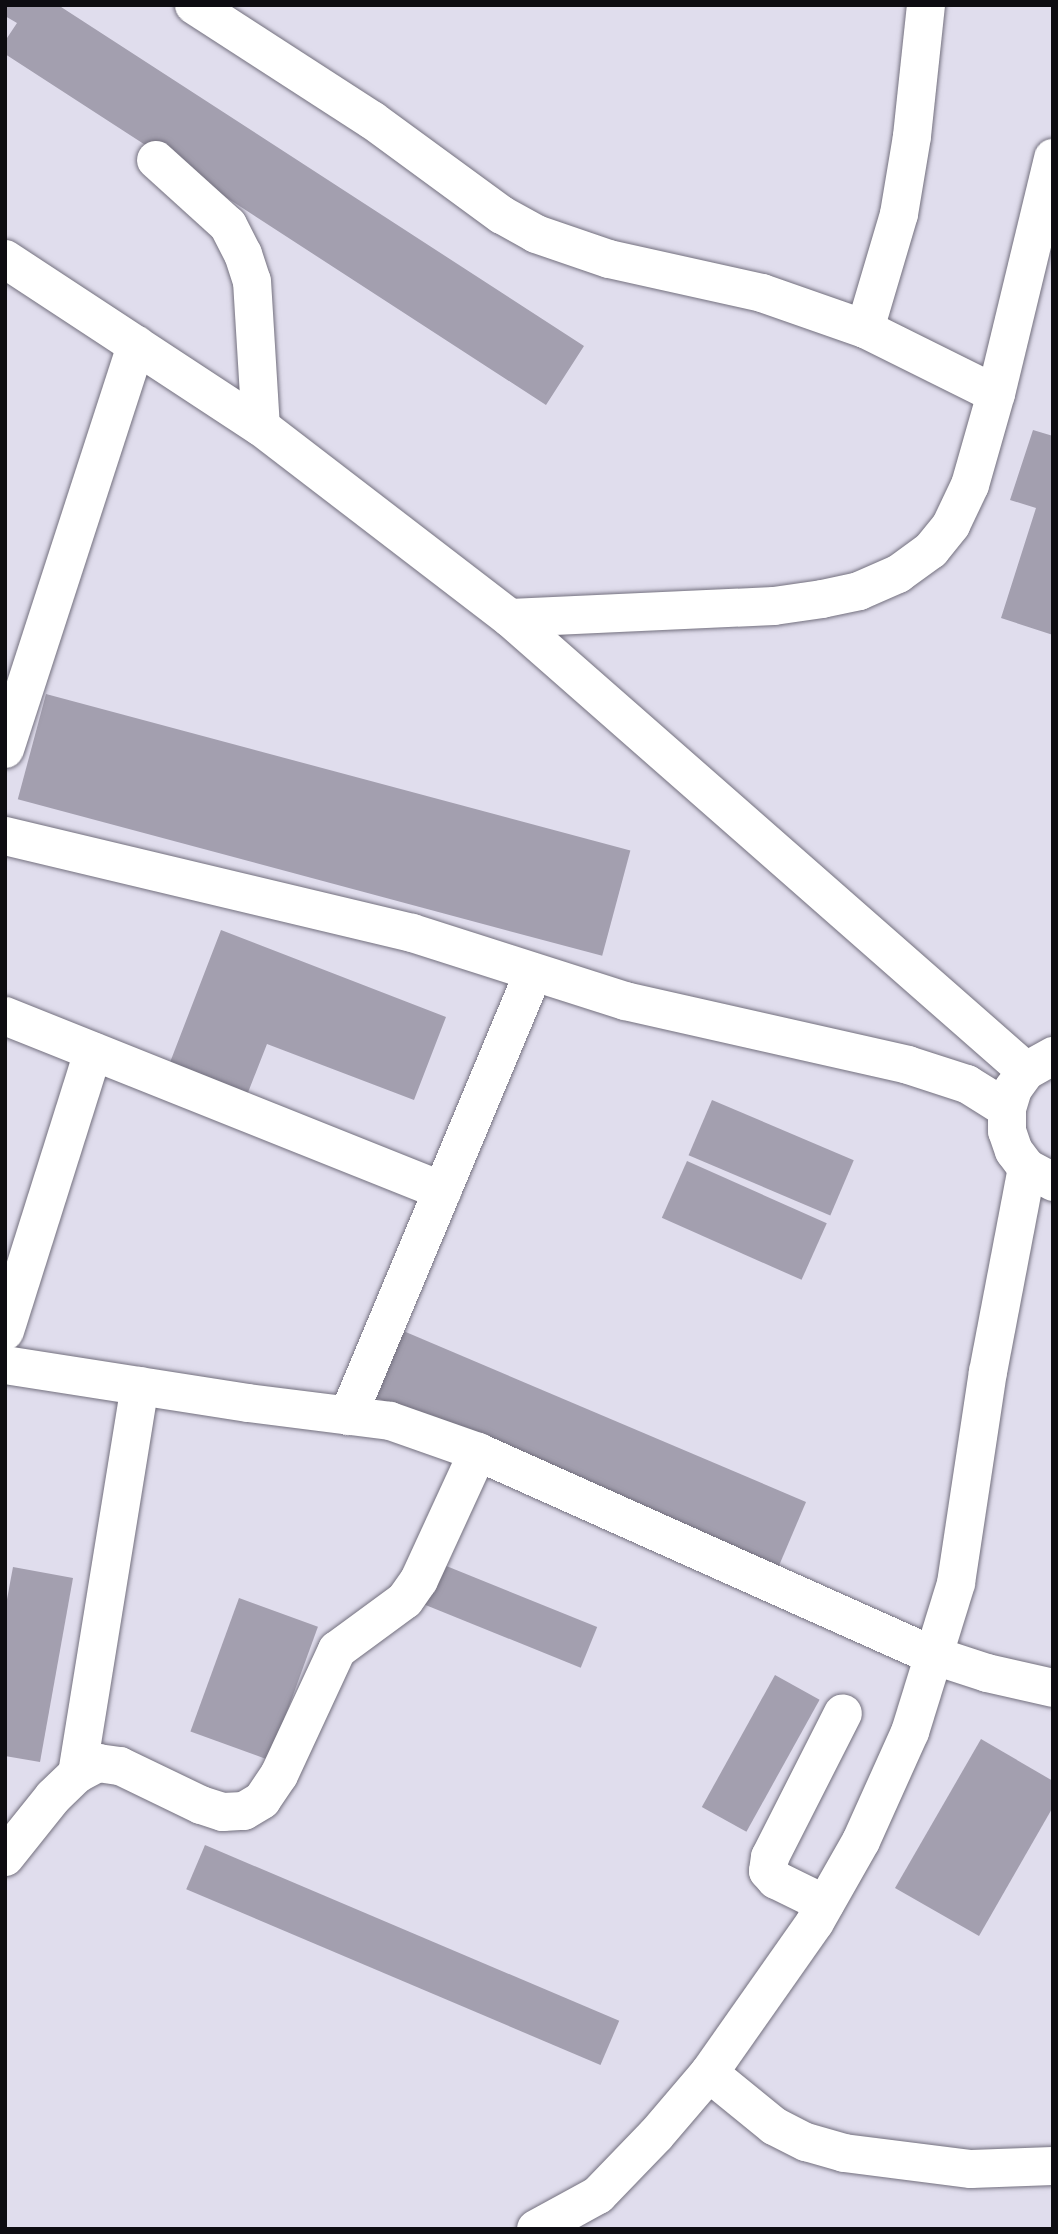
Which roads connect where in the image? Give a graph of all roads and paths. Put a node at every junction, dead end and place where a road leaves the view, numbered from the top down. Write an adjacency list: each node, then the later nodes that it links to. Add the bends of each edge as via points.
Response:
1 (194, 5): 6 (lane, via 372,120 502,215 537,234 609,259 762,293)
2 (926, 5): 6 (lane, via 899,214)
3 (1053, 158): 8 (lane)
4 (156, 160): 9 (lane, via 228,226 243,254 252,281)
5 (5, 259): 7 (lane)
6 (865, 329): 8 (lane)
7 (135, 345): 9 (lane); 11 (lane)
8 (996, 394): 10 (lane, via 970,485 951,526 931,550 898,574 859,591 774,606)
9 (261, 428): 10 (lane)
10 (510, 618): 16 (lane)
11 (5, 749)
12 (5, 836): 13 (lane, via 412,933)
13 (534, 972): 17 (lane, via 625,1002 937,1073 967,1084); 19 (lane)
14 (5, 1016): 15 (lane)
15 (93, 1052): 19 (lane); 20 (lane)
16 (1039, 1063): 17 (lane, via 1013,1089)
17 (1007, 1110): 18 (lane, via 1007,1131 1014,1151)
18 (1040, 1175): 25 (lane, via 988,1373 956,1583)
19 (442, 1191): 23 (lane)
20 (5, 1331)
21 (5, 1365): 22 (lane)
22 (140, 1386): 23 (lane); 28 (lane)
23 (348, 1416): 24 (lane, via 390,1421)
24 (478, 1452): 25 (lane); 28 (lane, via 419,1580 405,1600 337,1650 279,1776 262,1800 244,1811 223,1812 120,1766 98,1763)
25 (932, 1655): 26 (lane); 30 (lane, via 910,1732 861,1841)
26 (1053, 1688)
27 (843, 1713): 30 (lane, via 770,1857 768,1871 776,1880)
28 (77, 1774): 29 (lane)
29 (5, 1857)
30 (825, 1904): 31 (lane)
31 (709, 2073): 32 (lane, via 774,2126 844,2153 971,2169); 33 (lane, via 598,2195)
32 (1053, 2165)
33 (536, 2229)

